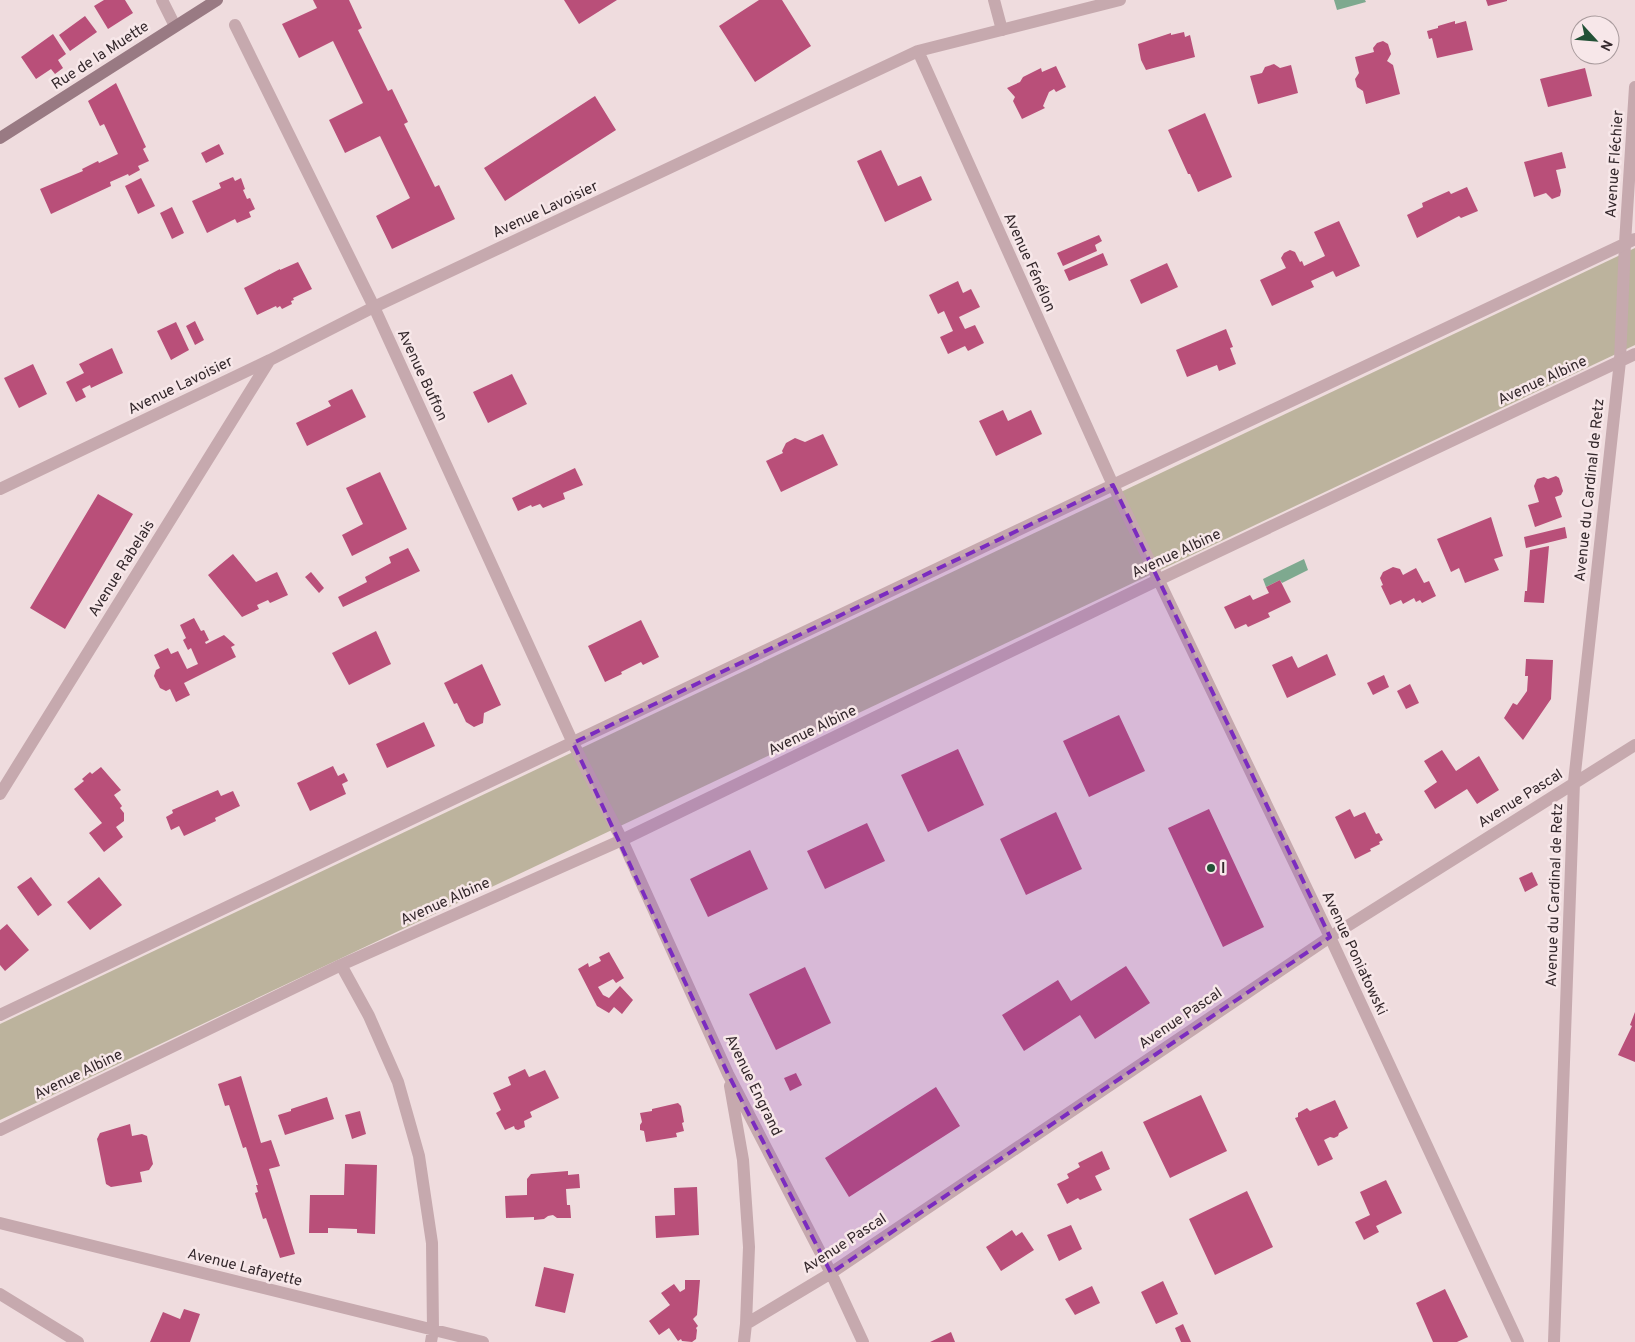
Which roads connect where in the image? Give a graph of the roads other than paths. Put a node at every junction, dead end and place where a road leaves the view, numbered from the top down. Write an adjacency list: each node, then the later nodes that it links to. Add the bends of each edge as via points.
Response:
1 (162, 0): 6 (street)
2 (217, 0): 6 (street, Rue de la Muette)
3 (994, 0): 7 (street)
4 (1120, 0): 7 (street, Avenue Lavoisier)
5 (236, 25): 12 (street, Avenue Buffon)
6 (176, 26): 10 (street, Rue de la Muette)
7 (1002, 30): 8 (street, Avenue Lavoisier)
8 (918, 51): 12 (street, Avenue Lavoisier); 16 (street, Avenue Fénélon)
9 (1635, 87): 11 (street, Avenue Fléchier)
10 (0, 138)
11 (1630, 241): 15 (street, Avenue Fléchier); 16 (street)
12 (374, 308): 14 (street, Avenue Lavoisier); 19 (street, Avenue Buffon)
13 (1635, 354): 15 (street, Avenue Albine)
14 (270, 360): 17 (street, Avenue Lavoisier); 22 (street, Avenue Rabelais)
15 (1620, 361): 18 (street, Avenue Albine); 21 (street, Avenue du Cardinal de Retz)
16 (1113, 485): 18 (street, Avenue Fénélon); 19 (street)
17 (0, 489)
18 (1158, 580): 23 (street, Avenue Albine); 24 (street, Avenue Poniatowski)
19 (573, 742): 23 (street, Avenue Buffon); 26 (street)
20 (1635, 745): 21 (street, Avenue Pascal)
21 (1574, 782): 24 (street, Avenue Pascal); 39 (street, Avenue du Cardinal de Retz)
22 (0, 794)
23 (622, 840): 25 (street, Avenue Albine); 27 (street, Avenue Engrand)
24 (1330, 937): 30 (street, Avenue Pascal); 38 (street, Avenue Poniatowski)
25 (340, 965): 28 (street, Avenue Albine); 33 (street, via 369,1016 398,1082 419,1156 432,1243)
26 (0, 1014)
27 (728, 1074): 30 (street, Avenue Engrand); 32 (street, via 743,1160 748,1247)
28 (0, 1130)
29 (0, 1223): 33 (street, Avenue Lafayette)
30 (831, 1273): 32 (street, Avenue Pascal); 37 (street, Avenue Engrand)
31 (0, 1294): 34 (street)
32 (746, 1324): 36 (street)
33 (432, 1336): 35 (street, Avenue Lafayette)
34 (78, 1342)
35 (483, 1342)
36 (744, 1342)
37 (863, 1342)
38 (1518, 1342)
39 (1554, 1342)

